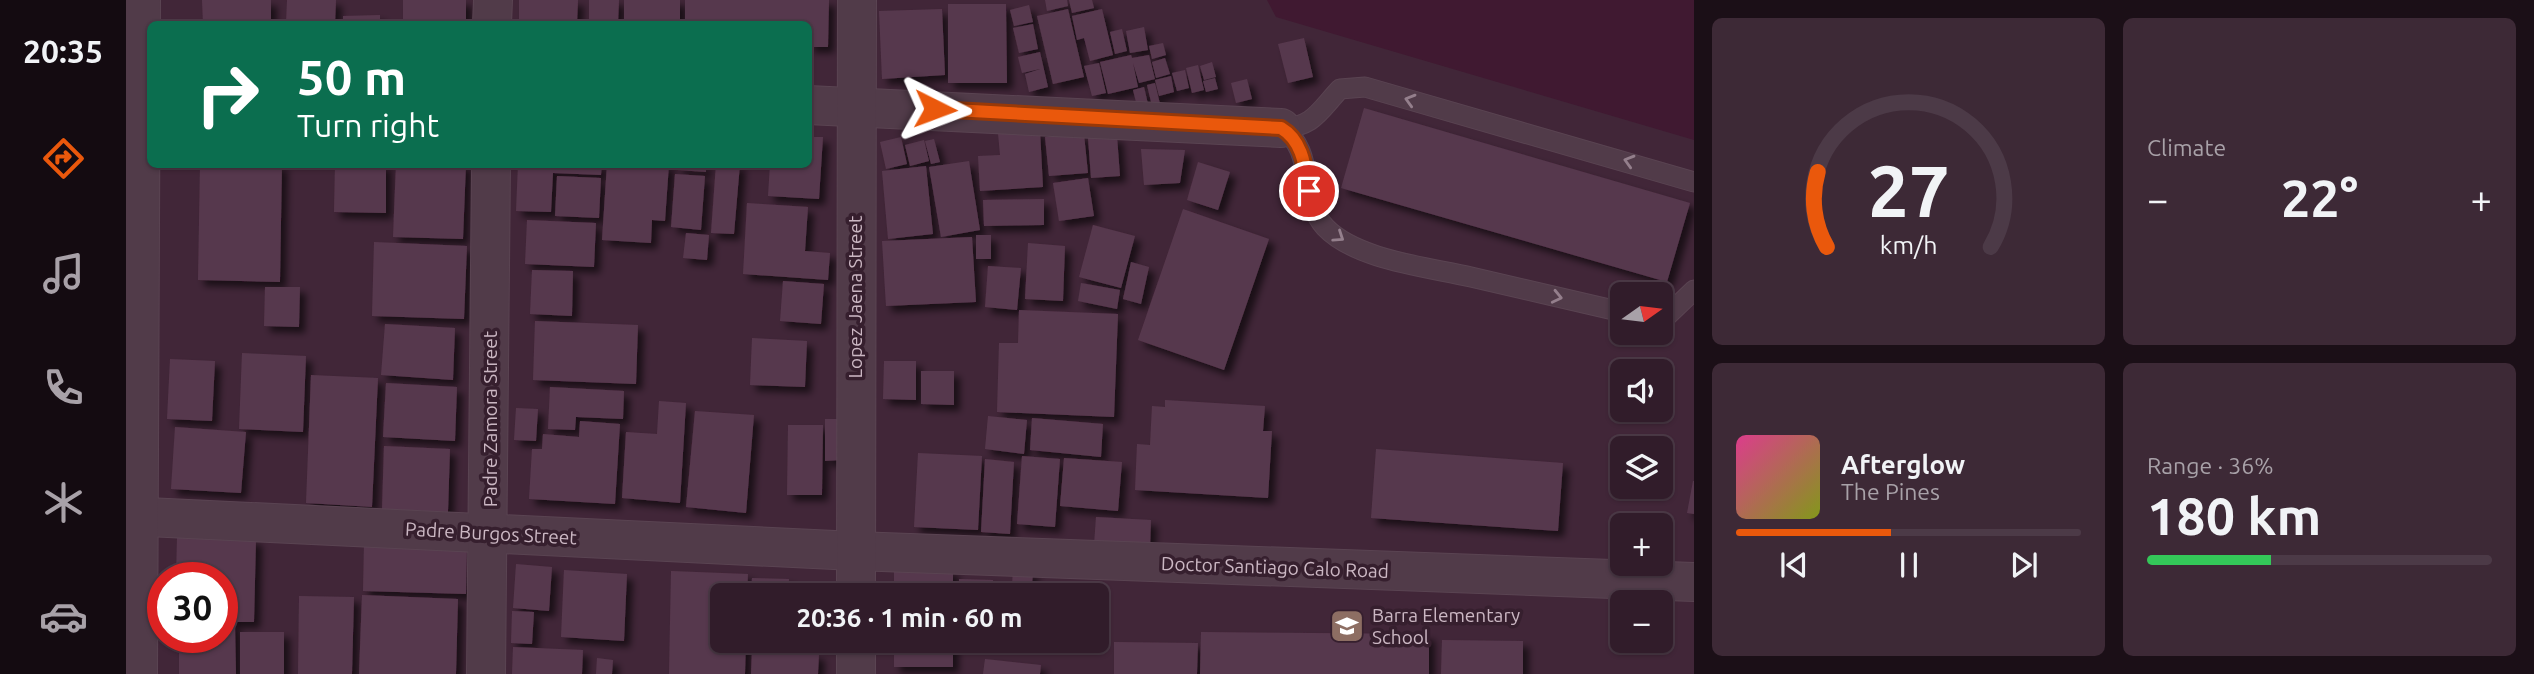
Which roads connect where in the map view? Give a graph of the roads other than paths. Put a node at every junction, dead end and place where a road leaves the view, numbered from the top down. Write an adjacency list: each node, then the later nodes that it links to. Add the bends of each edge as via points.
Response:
1 (141, 0): 5 (street)
2 (493, 0): 4 (street)
3 (857, 0): 7 (street, Lopez Jaena Street)
4 (492, 21)
5 (140, 94): 14 (street)
6 (812, 105): 7 (street)
7 (855, 105): 8 (street); 16 (street, Lopez Jaena Street)
8 (1281, 128): 10 (lane, one-way to 8, via 1365,87 1340,89 1319,115 1298,128); 12 (lane, one-way to 12, via 1292,134 1299,146 1314,212 1338,239 1377,255)
9 (491, 168): 15 (street, Padre Zamora Street)
10 (1694, 182)
11 (1694, 290): 13 (lane)
12 (1610, 309)
13 (1673, 310)
14 (132, 516): 15 (street, Padre Burgos Street); 20 (street)
15 (489, 533): 16 (street, Padre Burgos Street); 21 (street, Padre Zamora Street)
16 (855, 551): 17 (street, Doctor Santiago Calo Road); 18 (street, Lopez Jaena Street)
17 (1694, 582)
18 (856, 583)
19 (856, 653): 22 (street)
20 (138, 674)
21 (486, 674)
22 (856, 674)

